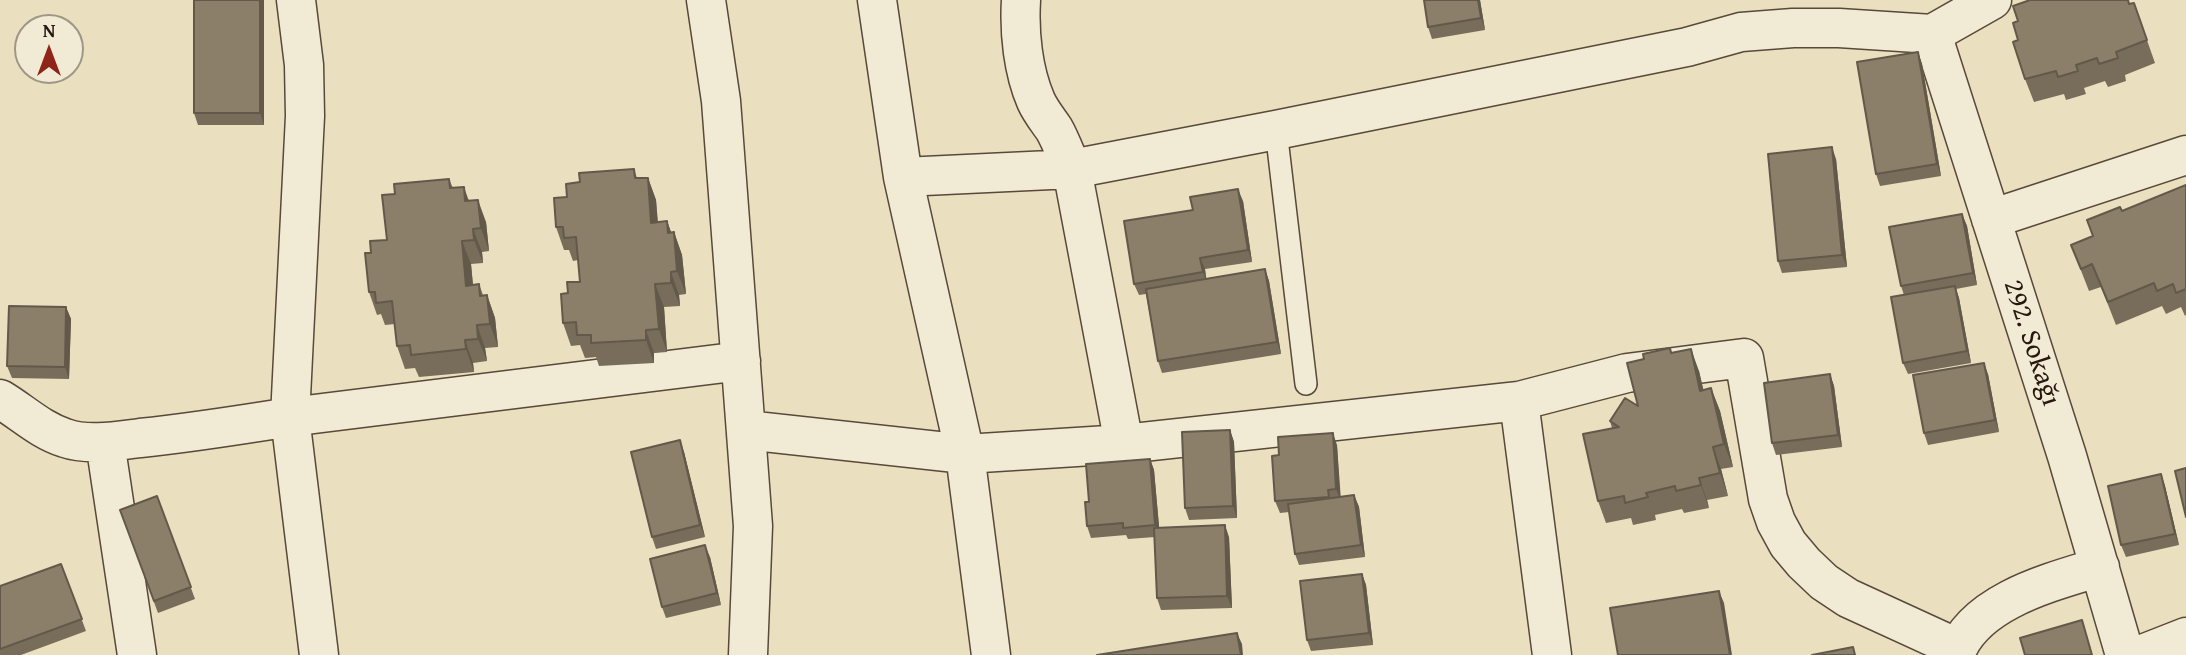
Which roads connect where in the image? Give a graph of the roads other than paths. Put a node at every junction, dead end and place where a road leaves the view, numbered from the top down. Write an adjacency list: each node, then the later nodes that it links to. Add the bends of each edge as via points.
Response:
1 (296, 0): 17 (street, via 305,116)
2 (706, 0): 13 (street, via 721,101)
3 (877, 0): 11 (street)
4 (1021, 0): 10 (street, via 1031,87)
5 (1993, 0): 7 (street)
6 (1766, 15): 7 (street, via 1839,28); 8 (street, via 1741,32 1687,47)
7 (1932, 34): 12 (street, 292. Sokağı)
8 (1276, 130): 10 (street); 14 (lane)
9 (2186, 155): 12 (street)
10 (1072, 169): 11 (street); 20 (street)
11 (903, 177): 21 (street)
12 (1991, 219): 22 (street, 292. Sokağı)
13 (741, 361): 17 (street); 18 (street)
14 (1306, 384)
15 (0, 399): 19 (street, via 67,439)
16 (1519, 401): 20 (street); 24 (street, via 1627,373 1744,358 1768,499 1788,544 1824,582 1848,598); 29 (street)
17 (290, 417): 19 (street); 26 (street)
18 (746, 430): 21 (street); 27 (street, via 753,526)
19 (105, 442): 25 (street)
20 (1124, 444): 21 (street)
21 (965, 454): 28 (street)
22 (2100, 566): 24 (street, via 1992,610 1978,620); 30 (street, 292. Sokağı)
23 (2186, 637): 31 (street)
24 (1956, 652)
25 (137, 655)
26 (319, 655)
27 (748, 655)
28 (992, 655)
29 (1552, 655)
30 (2125, 655)
31 (2140, 655)

